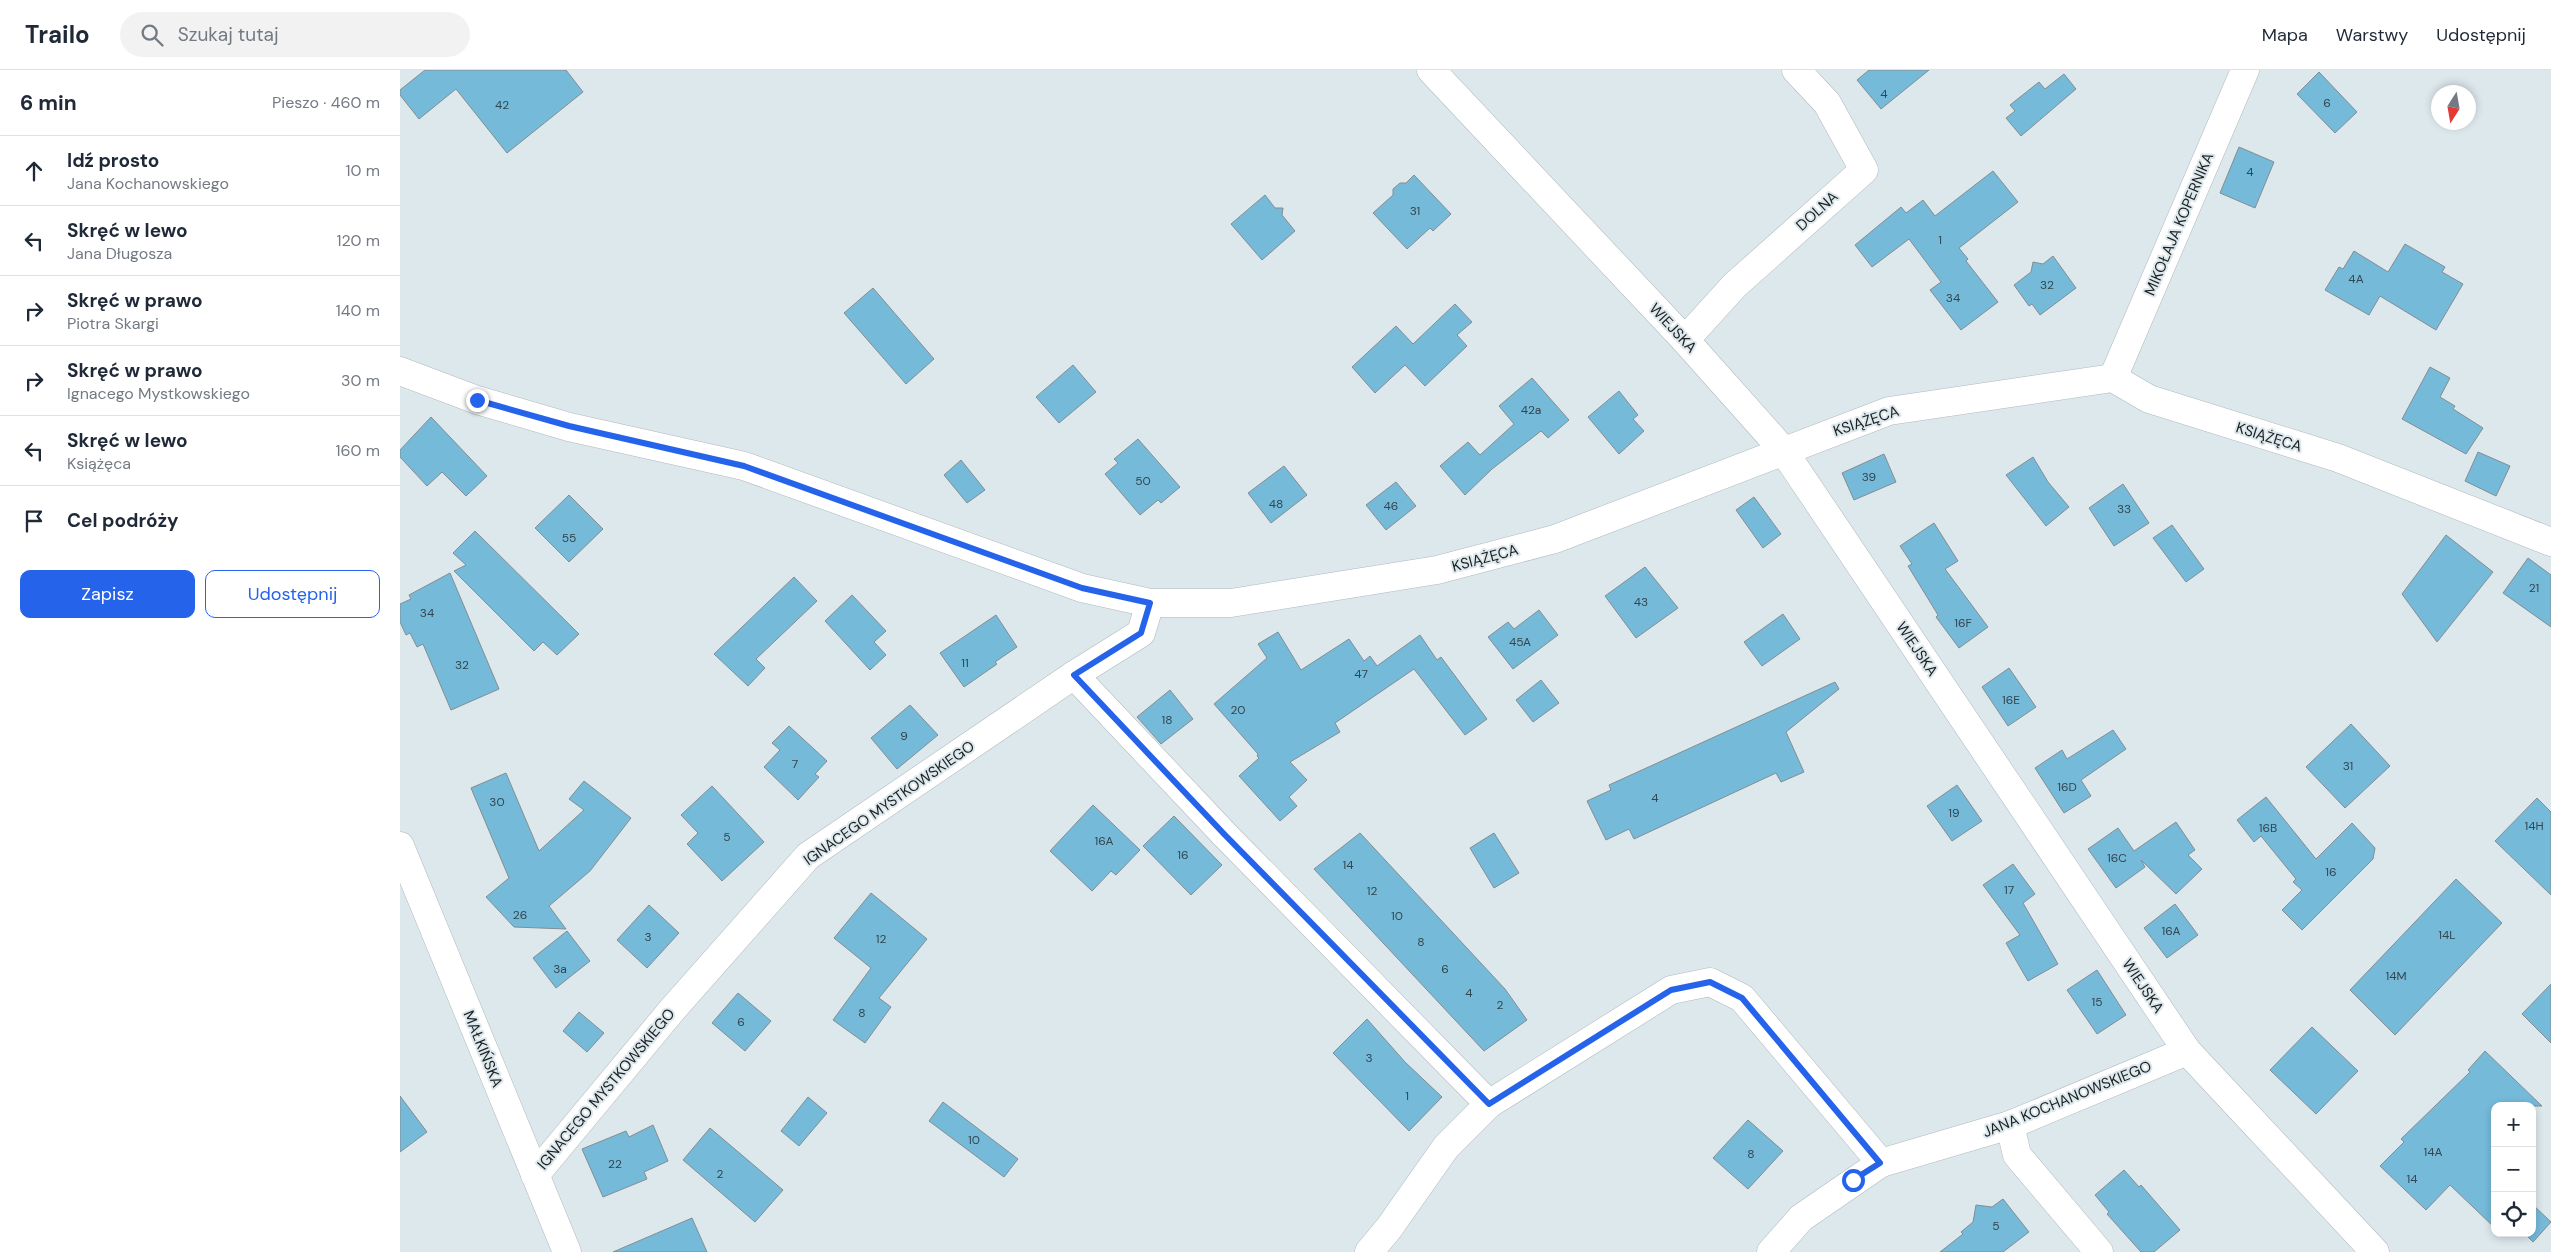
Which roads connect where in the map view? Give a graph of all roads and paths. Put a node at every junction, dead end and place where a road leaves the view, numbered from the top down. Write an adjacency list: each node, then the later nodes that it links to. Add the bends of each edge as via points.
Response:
1 (1431, 70): 4 (street, WIEJSKA)
2 (1796, 70): 4 (street, DOLNA, via 1827,103 1864,170 1735,285)
3 (2245, 70): 6 (street, MIKOŁAJA KOPERNIKA)
4 (1685, 340): 7 (street, WIEJSKA)
5 (400, 371): 9 (street, KSIĄŻĘCA, via 477,400 569,426 744,466 1082,588)
6 (2113, 378): 7 (street, KSIĄŻĘCA, via 1889,411); 8 (street, KSIĄŻĘCA, via 2149,399 2338,458)
7 (1783, 450): 9 (street, KSIĄŻĘCA, via 1555,539 1437,570 1231,603); 12 (street, WIEJSKA)
8 (2551, 542)
9 (1150, 603): 10 (street, IGNACEGO MYSTKOWSKIEGO, via 1141,633)
10 (1074, 675): 13 (street, via 1225,835); 16 (street, IGNACEGO MYSTKOWSKIEGO, via 808,856 672,1010)
11 (400, 846): 16 (street, MAŁKIŃSKA)
12 (2187, 1051): 14 (street, JANA KOCHANOWSKIEGO); 21 (street, WIEJSKA)
13 (1489, 1104): 15 (street, via 1671,990 1710,982 1742,998); 18 (street, via 1446,1147)
14 (2010, 1125): 15 (street, JANA KOCHANOWSKIEGO); 20 (street, via 2017,1155)
15 (1880, 1163): 19 (street, JANA KOCHANOWSKIEGO, via 1800,1218)
16 (535, 1175): 17 (street, MAŁKIŃSKA)
17 (567, 1252)
18 (1369, 1252)
19 (1771, 1252)
20 (2098, 1252)
21 (2375, 1252)

